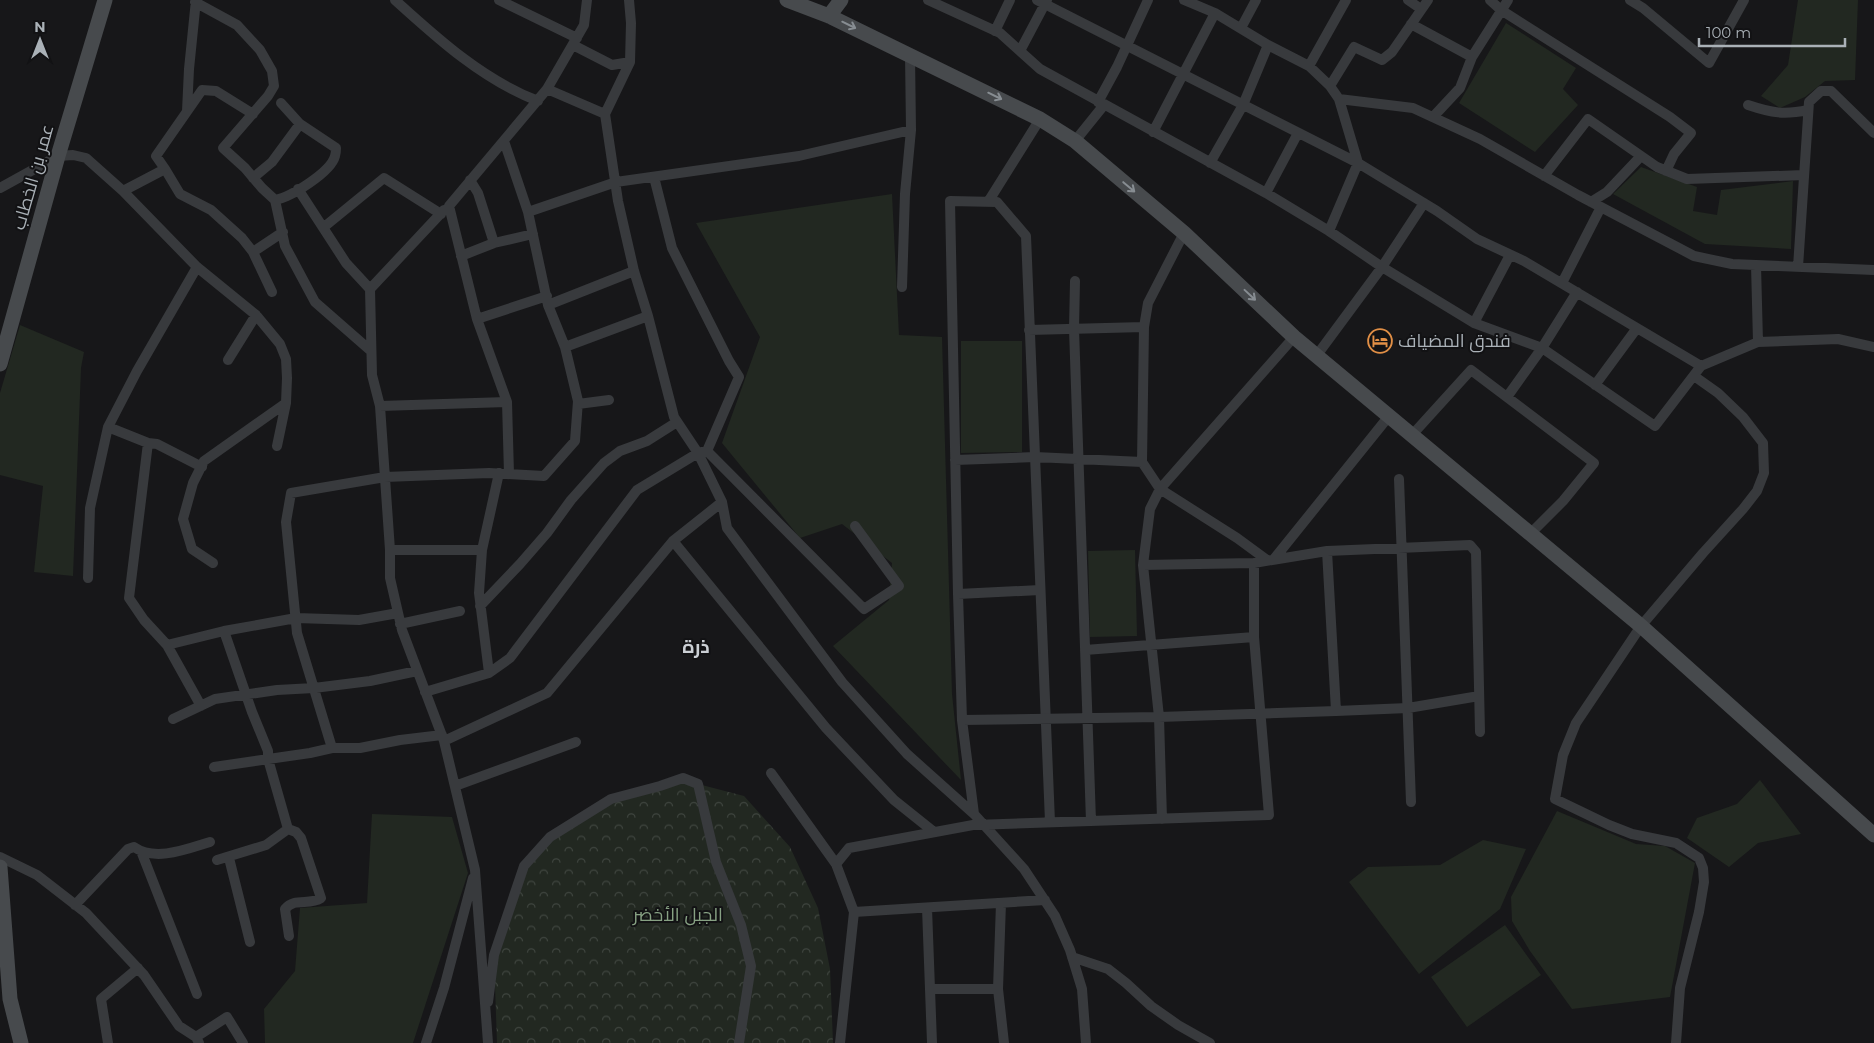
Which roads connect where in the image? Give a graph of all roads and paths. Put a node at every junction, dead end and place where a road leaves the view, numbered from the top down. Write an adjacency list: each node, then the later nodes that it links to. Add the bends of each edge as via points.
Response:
1 (105, 0): 60 (street, عمر بن الخطاب)
2 (395, 0): 42 (street, via 476,68 519,94)
3 (499, 0): 30 (street)
4 (587, 0): 30 (street, via 584,25)
5 (629, 0): 36 (street)
6 (787, 0): 26 (street)
7 (841, 0): 26 (street)
8 (928, 0): 29 (street)
9 (1010, 0): 29 (street)
10 (1148, 0): 32 (street)
11 (1184, 0): 25 (street)
12 (1256, 0): 28 (street)
13 (1346, 0): 37 (street)
14 (1408, 0): 23 (street)
15 (1428, 0): 23 (street)
16 (1490, 0): 24 (street)
17 (1508, 0): 24 (street)
18 (1630, 0): 22 (street)
19 (195, 1): 48 (street); 49 (street, via 237,24 260,50 272,71 274,86)
20 (1043, 1): 32 (street); 33 (street)
21 (1739, 2): 22 (street, via 1709,62)
22 (1646, 4)
23 (1421, 9): 27 (street)
24 (1501, 10): 35 (street); 65 (street, via 1691,133)
25 (1215, 13): 28 (street); 38 (street)
26 (830, 16): 34 (street, one-way to 34)
27 (1411, 24): 35 (street); 39 (street, via 1392,52 1382,60 1354,47)
28 (1241, 28): 31 (street)
29 (995, 31): 33 (street)
30 (575, 41): 36 (street, via 612,65); 40 (street)
31 (1268, 45): 37 (street); 46 (street)
32 (1127, 46): 38 (street); 44 (street)
33 (1020, 51): 44 (street, via 1040,70)
34 (910, 55): 52 (street, one-way to 52); 54 (street)
35 (1472, 57): 51 (street, via 1460,88)
36 (630, 62): 50 (street)
37 (1309, 66): 39 (street)
38 (1183, 75): 46 (street); 55 (street)
39 (1330, 86): 41 (street)
40 (547, 89): 42 (street); 50 (street)
41 (1339, 99): 51 (street, via 1413,108); 63 (street)
42 (538, 101): 58 (street)
43 (281, 103): 53 (street)
44 (1102, 103): 55 (street); 59 (street)
45 (1748, 104): 47 (street, via 1770,113)
46 (1243, 105): 56 (street); 62 (street)
47 (1808, 110): 57 (street, via 1809,102 1821,91 1831,92); 66 (street)
48 (187, 113): 49 (street, via 202,90 216,91); 64 (street, via 156,156)
49 (252, 114): 69 (street, via 223,148)
50 (605, 114): 71 (street)
51 (1433, 118): 67 (street, via 1480,139)
52 (1040, 119): 59 (street); 77 (street)
53 (300, 124): 69 (street, via 272,162); 73 (street, via 336,148 335,157 321,174)
54 (911, 130): 68 (street, via 799,156); 100 (street)
55 (1153, 132): 62 (street)
56 (1298, 132): 63 (street); 75 (street)
57 (1874, 133)
58 (504, 141): 70 (street); 81 (street)
59 (1075, 141): 86 (street, one-way to 86)
60 (58, 156): 72 (street); 74 (street, via 86,158); 120 (street, عمر بن الخطاب)
61 (1641, 156): 65 (street); 67 (street, via 1588,119); 79 (street)
62 (1210, 163): 75 (street)
63 (1358, 163): 78 (street); 84 (street)
64 (165, 169): 74 (street); 89 (street, via 180,194 211,210)
65 (1666, 170): 66 (street, via 1688,179)
66 (1804, 175): 95 (street)
67 (1544, 176): 79 (street)
68 (654, 177): 71 (street); 137 (street, via 672,248 739,377)
69 (253, 178): 76 (street)
70 (470, 180): 80 (street); 88 (street, via 478,193)
71 (616, 182): 81 (street); 97 (street)
72 (0, 188)
73 (298, 189): 76 (street, via 285,198); 83 (street)
74 (123, 191): 93 (street)
75 (1266, 194): 84 (street)
76 (275, 200): 85 (street)
77 (988, 202): 112 (street, via 997,202 1026,236); 140 (street, via 950,201)
78 (1424, 203): 90 (street, via 1477,239); 94 (street)
79 (1596, 204): 92 (street, via 1694,256); 99 (street)
80 (449, 206): 82 (street); 91 (street)
81 (528, 212): 87 (street)
82 (441, 214): 83 (street, via 384,178); 101 (street)
83 (324, 227): 101 (street, via 346,262)
84 (1330, 231): 94 (street)
85 (283, 232): 89 (street); 118 (street, via 285,246 315,302)
86 (1184, 233): 109 (street, via 1148,303); 113 (street, one-way to 113)
87 (532, 234): 88 (street); 104 (street)
88 (494, 243): 91 (street)
89 (253, 252): 102 (street)
90 (1510, 255): 99 (street); 108 (street)
91 (461, 256): 107 (street)
92 (1756, 265): 95 (street); 114 (street)
93 (197, 267): 105 (street); 133 (street)
94 (1382, 267): 108 (street); 119 (street)
95 (1798, 267): 96 (street)
96 (1874, 270)
97 (634, 271): 104 (street); 106 (street)
98 (1075, 281): 111 (street)
99 (1562, 283): 103 (street)
100 (902, 287)
101 (370, 289): 118 (street)
102 (272, 292)
103 (1577, 292): 110 (street); 117 (street)
104 (547, 300): 107 (street); 115 (street)
105 (256, 315): 121 (street); 128 (street, via 280,344 286,359)
106 (648, 316): 115 (street); 132 (street)
107 (477, 319): 127 (street)
108 (1474, 323): 117 (street)
109 (1144, 327): 111 (street); 141 (street)
110 (1637, 328): 122 (street); 124 (street)
111 (1074, 329): 112 (street); 139 (street)
112 (1029, 330): 138 (street)
113 (1294, 336): 119 (street); 146 (street)
114 (1758, 342): 116 (street, via 1838,339); 122 (street)
115 (565, 347): 129 (street)
116 (1874, 347)
117 (1542, 348): 124 (street); 125 (street)
118 (371, 351): 130 (street, via 372,375)
119 (1317, 356): 131 (street)
120 (1, 359)
121 (228, 360)
122 (1701, 366): 123 (street)
123 (1694, 376): 124 (street, via 1655,426); 167 (street, via 1743,417 1763,443 1764,473 1757,491 1743,509)
124 (1595, 385)
125 (1507, 397): 134 (street, via 1471,370); 149 (street, via 1594,463)
126 (608, 400): 129 (street)
127 (507, 402): 130 (street); 143 (street)
128 (286, 403): 136 (street); 142 (street, via 204,461)
129 (578, 404): 143 (street, via 575,441 544,476)
130 (380, 406): 144 (street)
131 (1389, 416): 134 (street); 155 (street)
132 (677, 422): 137 (street); 162 (street, via 648,441 620,451 604,464 520,564)
133 (108, 427): 135 (street); 159 (street, via 90,508)
134 (1412, 435): 149 (street)
135 (148, 443): 142 (street, via 157,444); 170 (street, via 129,598)
136 (276, 446)
137 (702, 452): 147 (street); 148 (street, via 864,609 898,586); 174 (street, via 637,490 510,658)
138 (1034, 457): 139 (street); 140 (street); 160 (street)
139 (1078, 458): 141 (street); 172 (street)
140 (955, 460): 161 (street)
141 (1142, 462): 146 (street)
142 (202, 467): 156 (street, via 193,483 183,519 192,550)
143 (504, 474): 144 (street); 153 (street)
144 (385, 477): 152 (street); 165 (street, via 291,493 286,522)
145 (1399, 479): 151 (street)
146 (1160, 489): 155 (street); 158 (street, via 1150,509)
147 (722, 502): 150 (street); 197 (street, via 727,528 842,682 907,754)
148 (854, 526)
149 (1530, 534): 167 (street)
150 (672, 541): 189 (street, via 547,693); 203 (street, via 826,728 894,800)
151 (1402, 548): 154 (street); 178 (street, via 1470,545 1476,552); 180 (street)
152 (390, 550): 153 (street); 164 (street, via 390,578)
153 (482, 550): 162 (street)
154 (1326, 551): 155 (street); 181 (street)
155 (1271, 560): 157 (street)
156 (213, 563)
157 (1254, 563): 158 (street); 169 (street)
158 (1143, 566): 171 (street)
159 (88, 578)
160 (1040, 590): 161 (street); 186 (street)
161 (958, 594): 187 (street)
162 (480, 606): 174 (street)
163 (460, 611): 166 (street)
164 (398, 612): 165 (street, via 359,620); 166 (street)
165 (296, 618): 168 (street); 175 (street, via 297,633)
166 (400, 624): 173 (street)
167 (1641, 626): 204 (street); 238 (street, via 1576,723 1563,755 1555,799 1624,831 1676,843 1699,858 1704,882 1680,988)
168 (224, 631): 170 (street); 177 (street)
169 (1254, 637): 171 (street); 182 (street)
170 (167, 645): 179 (street)
171 (1151, 645): 172 (street); 183 (street)
172 (1085, 650): 184 (street)
173 (417, 671): 175 (street); 176 (street)
174 (489, 673): 176 (street)
175 (314, 688): 177 (street); 191 (street)
176 (425, 692): 189 (street)
177 (246, 694): 179 (street, via 215,699); 192 (street, via 268,751)
178 (1480, 696): 180 (street); 188 (street)
179 (201, 706): 185 (street)
180 (1408, 708): 181 (street); 196 (street)
181 (1336, 711): 182 (street)
182 (1260, 714): 183 (street); 198 (street, via 1269,815)
183 (1159, 717): 184 (street); 198 (street)
184 (1087, 718): 186 (street); 199 (street)
185 (173, 719)
186 (1045, 719): 187 (street); 200 (street)
187 (962, 720): 197 (street)
188 (1480, 732)
189 (443, 738): 191 (street, via 400,740 360,748); 195 (street)
190 (576, 742): 195 (street)
191 (332, 748): 192 (street)
192 (268, 759): 193 (street); 202 (street)
193 (214, 767)
194 (771, 773): 210 (street)
195 (455, 786): 212 (street)
196 (1411, 802)
197 (974, 814): 201 (street)
198 (1162, 819): 199 (street)
199 (1091, 821): 200 (street)
200 (1050, 822): 201 (street)
201 (984, 824): 203 (street); 213 (street, via 1024,869)
202 (288, 829): 208 (street, via 266,845); 218 (street, via 301,838 321,898 290,904 286,910)
203 (934, 832): 210 (street, via 849,848)
204 (1874, 835)
205 (210, 842): 206 (street, via 156,854)
206 (141, 851): 215 (street, via 134,847 128,849); 224 (street)
207 (0, 857): 215 (street, via 36,875)
208 (229, 858): 209 (street); 219 (street)
209 (217, 860)
210 (836, 864): 217 (street)
211 (0, 867): 227 (street, via 10,999)
212 (475, 870): 225 (street); 230 (street)
213 (1045, 900): 214 (street); 220 (street)
214 (1001, 903): 216 (street); 223 (street)
215 (75, 905): 221 (street)
216 (927, 908): 217 (street); 222 (street)
217 (854, 912): 233 (street)
218 (288, 936)
219 (250, 942)
220 (1072, 957): 236 (street, via 1082,989); 237 (street, via 1108,969 1151,1006)
221 (138, 968): 226 (street, via 180,1026); 228 (street, via 101,999)
222 (930, 989): 223 (street); 234 (street)
223 (998, 989): 235 (street)
224 (197, 994)
225 (486, 1023): 231 (street); 232 (street, via 494,955 524,866 550,837 611,799 683,778 698,784 716,862 741,925 751,966)
226 (197, 1040): 229 (street, via 227,1017)
227 (21, 1043)
228 (108, 1043)
229 (243, 1043)
230 (426, 1043)
231 (488, 1043)
232 (739, 1043)
233 (840, 1043)
234 (932, 1043)
235 (1004, 1043)
236 (1086, 1043)
237 (1210, 1043)
238 (1676, 1043)

